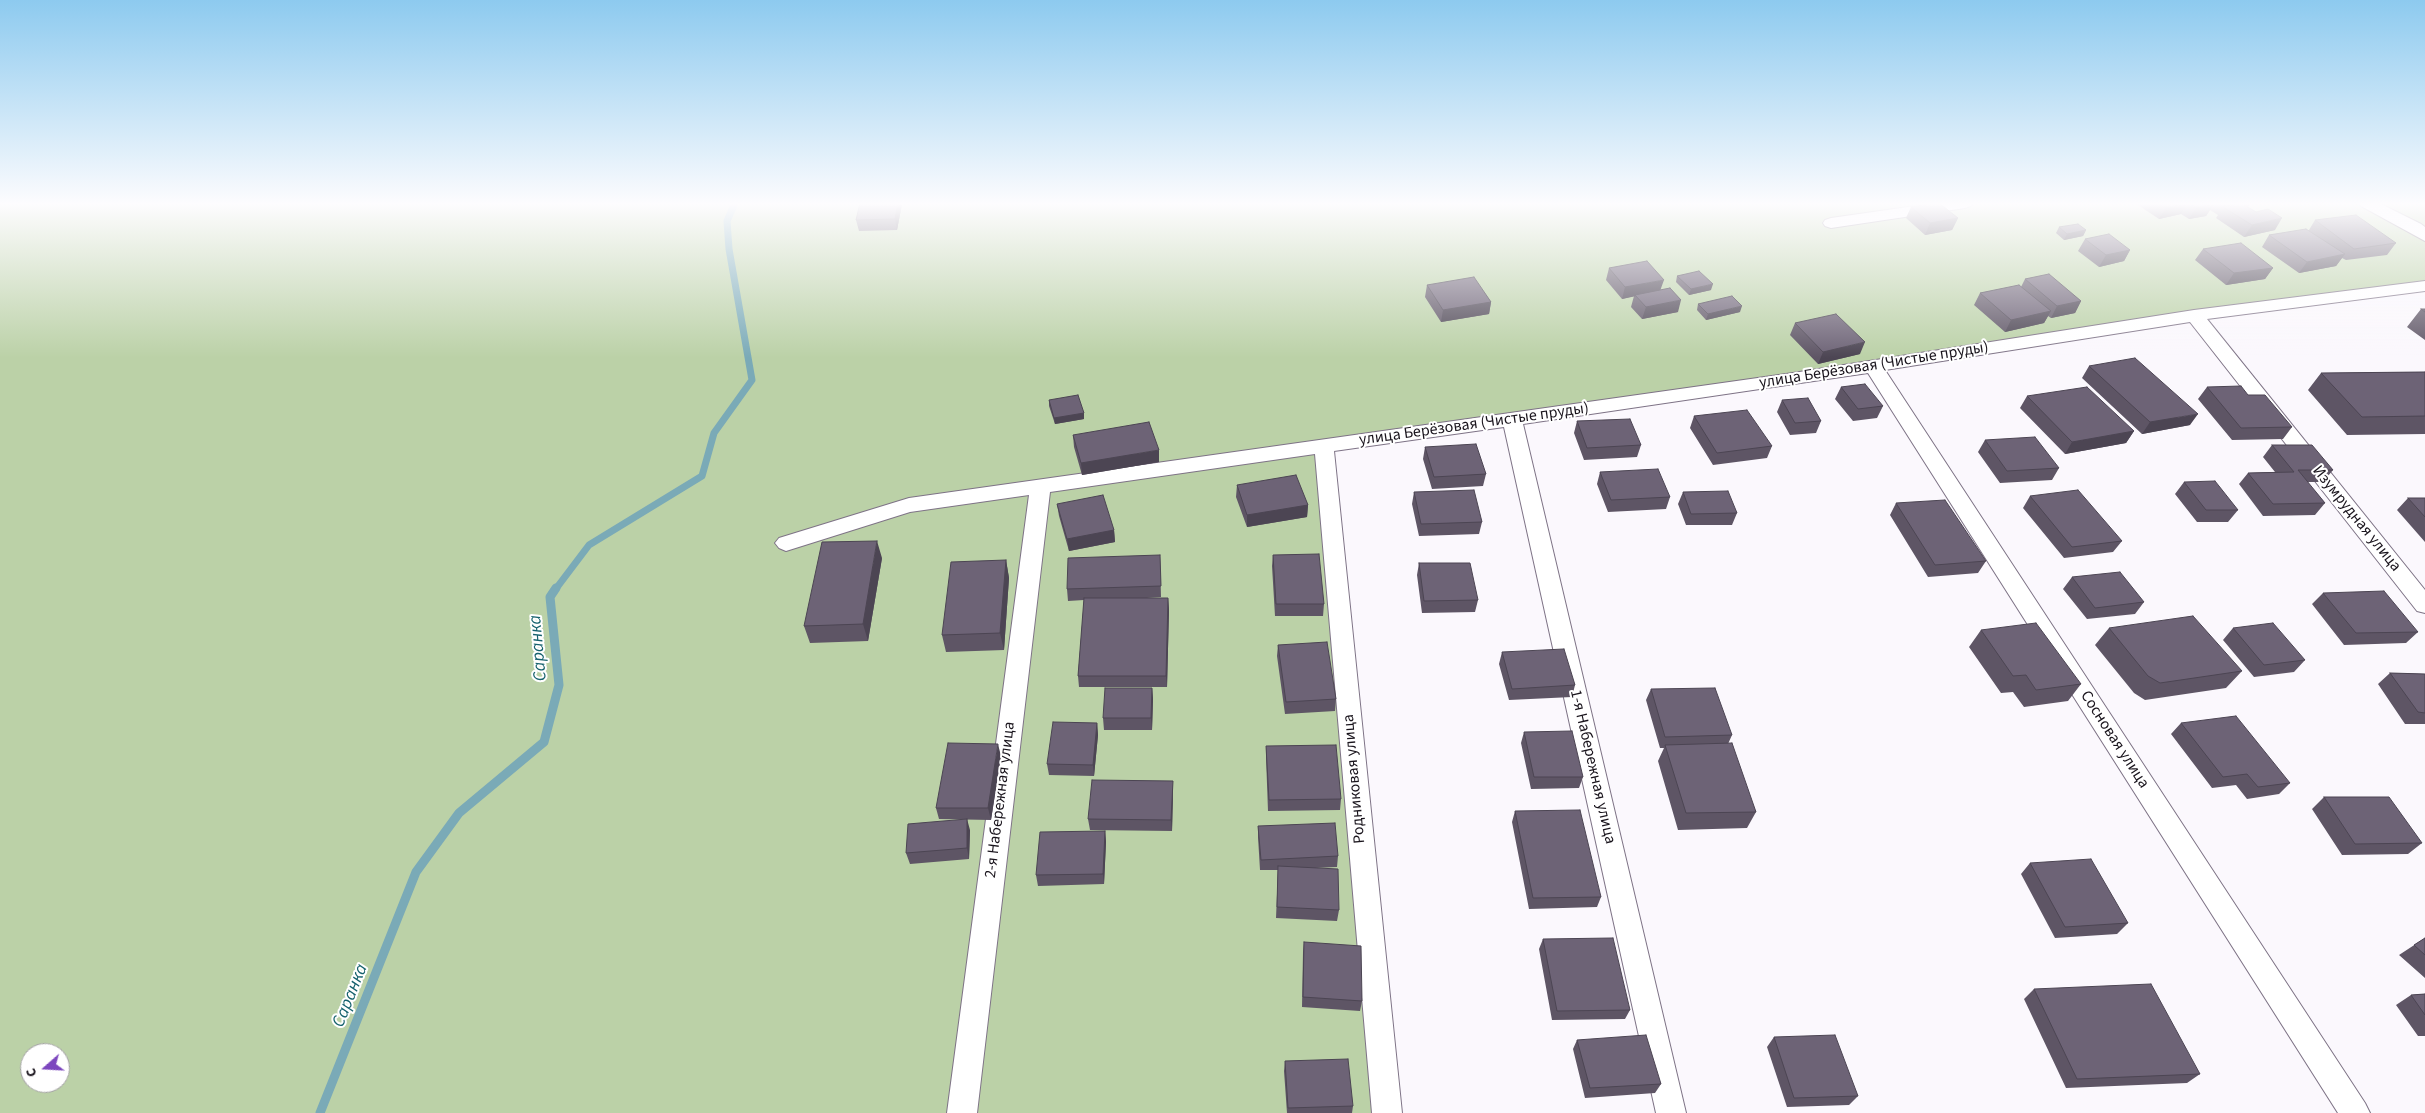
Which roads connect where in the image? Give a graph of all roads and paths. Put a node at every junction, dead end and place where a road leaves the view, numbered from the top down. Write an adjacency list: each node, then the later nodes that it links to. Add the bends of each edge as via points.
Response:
1 (2425, 286): 2 (street, улица Берёзовая (Чистые пруды))
2 (2194, 315): 3 (street, улица Берёзовая (Чистые пруды)); 8 (street, Изумрудная улица)
3 (1873, 366): 4 (street, улица Берёзовая (Чистые пруды)); 12 (street, Сосновая улица)
4 (1512, 420): 5 (street, улица Берёзовая (Чистые пруды)); 11 (street, 1-я Набережная улица)
5 (1324, 446): 6 (street, улица Берёзовая (Чистые пруды)); 10 (street, Родниковая улица)
6 (1040, 488): 7 (street, улица Берёзовая (Чистые пруды), via 909,505); 9 (street, 2-я Набережная улица)
7 (786, 543)
8 (2425, 605)
9 (962, 1113)
10 (1387, 1113)
11 (1671, 1113)
12 (2356, 1113)

